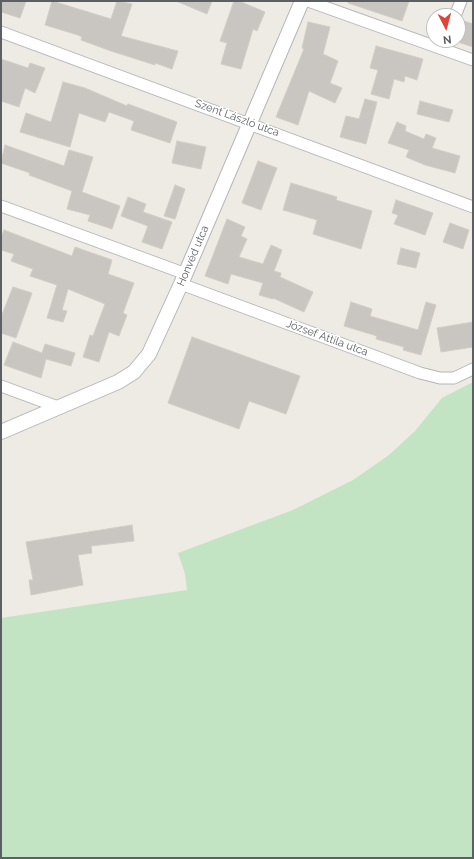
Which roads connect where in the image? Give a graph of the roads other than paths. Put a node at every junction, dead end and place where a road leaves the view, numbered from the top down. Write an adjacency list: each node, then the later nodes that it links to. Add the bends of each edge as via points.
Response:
1 (302, 1): 7 (street, Honvéd utca)
2 (308, 1): 4 (street)
3 (1, 32): 7 (street, Szent László utca)
4 (426, 39)
5 (450, 48): 6 (street)
6 (473, 60)
7 (250, 123): 9 (street, Szent László utca); 10 (street, Honvéd utca)
8 (1, 206): 10 (street, József Attila utca)
9 (473, 206)
10 (183, 279): 11 (street, József Attila utca, via 425,374 454,378); 13 (street, Honvéd utca, via 152,350 134,372 118,382)
11 (473, 369)
12 (1, 386): 13 (street)
13 (58, 407): 14 (street, Honvéd utca)
14 (1, 432)

